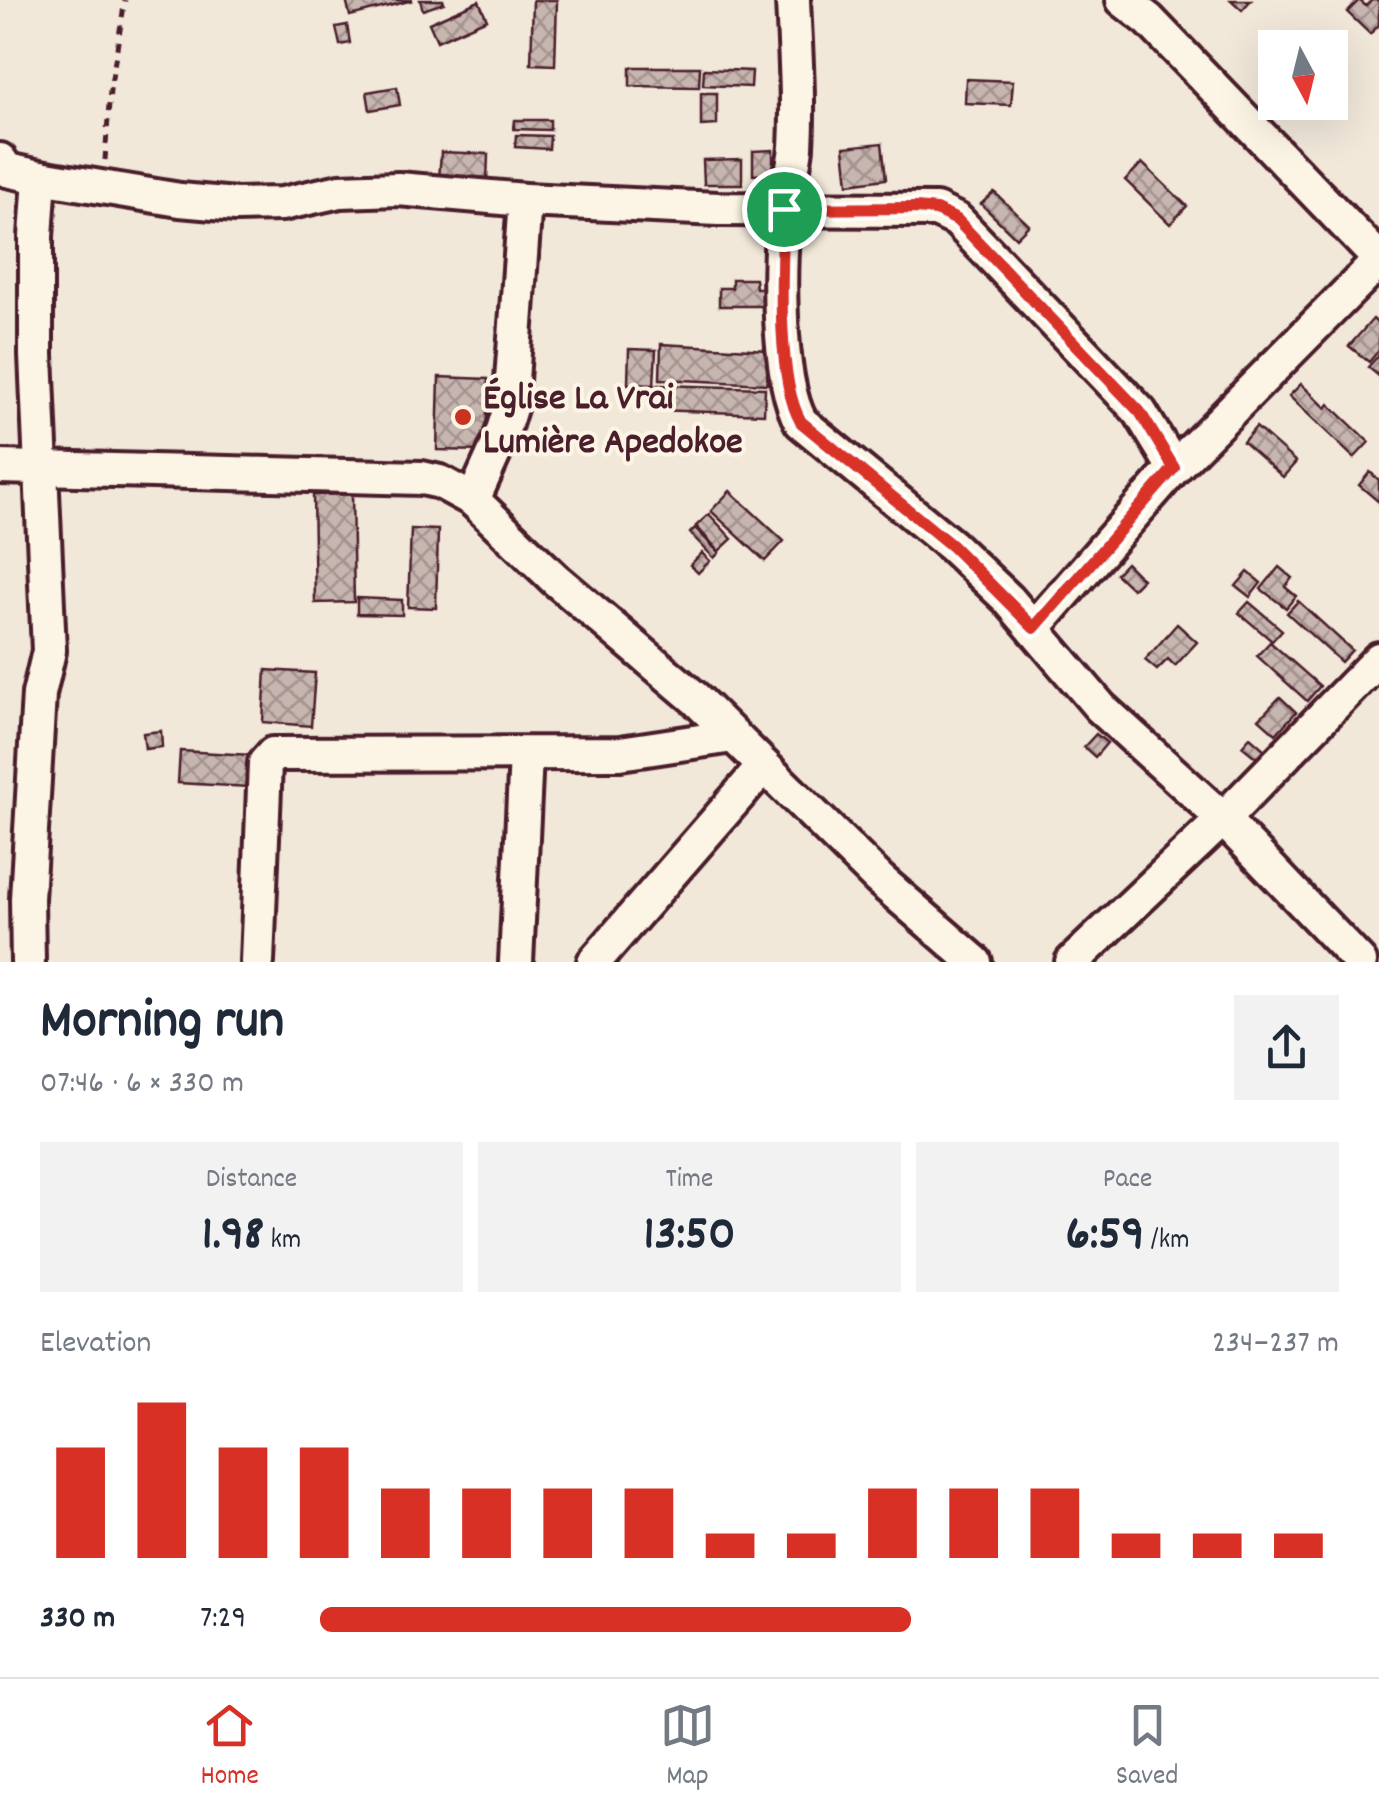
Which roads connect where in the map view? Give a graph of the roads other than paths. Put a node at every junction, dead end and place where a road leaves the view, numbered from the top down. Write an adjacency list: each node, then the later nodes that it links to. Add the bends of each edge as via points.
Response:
1 (793, 0): 6 (street, via 796,144)
2 (1123, 0): 7 (street)
3 (0, 160): 4 (street, via 7,170)
4 (40, 177): 5 (street, via 236,205 398,189); 9 (street)
5 (525, 200): 6 (street); 11 (street, via 510,408)
6 (784, 209): 10 (street, via 916,208 957,220 1140,412); 12 (street, via 781,302 789,390 801,422 952,546)
7 (1379, 260): 10 (street)
8 (0, 467): 9 (street)
9 (40, 468): 11 (street, via 422,478); 18 (street, via 49,650)
10 (1174, 468): 12 (street)
11 (473, 500): 14 (street)
12 (1034, 628): 17 (street, via 1100,708)
13 (1379, 659): 17 (street)
14 (733, 736): 15 (street, via 641,752); 16 (street)
15 (526, 755): 20 (street, via 272,754 265,763); 21 (street)
16 (764, 766): 22 (street); 23 (street)
17 (1223, 819): 24 (street); 25 (street)
18 (14, 897): 19 (street)
19 (28, 962)
20 (258, 962)
21 (516, 962)
22 (594, 962)
23 (975, 962)
24 (1072, 962)
25 (1360, 962)

